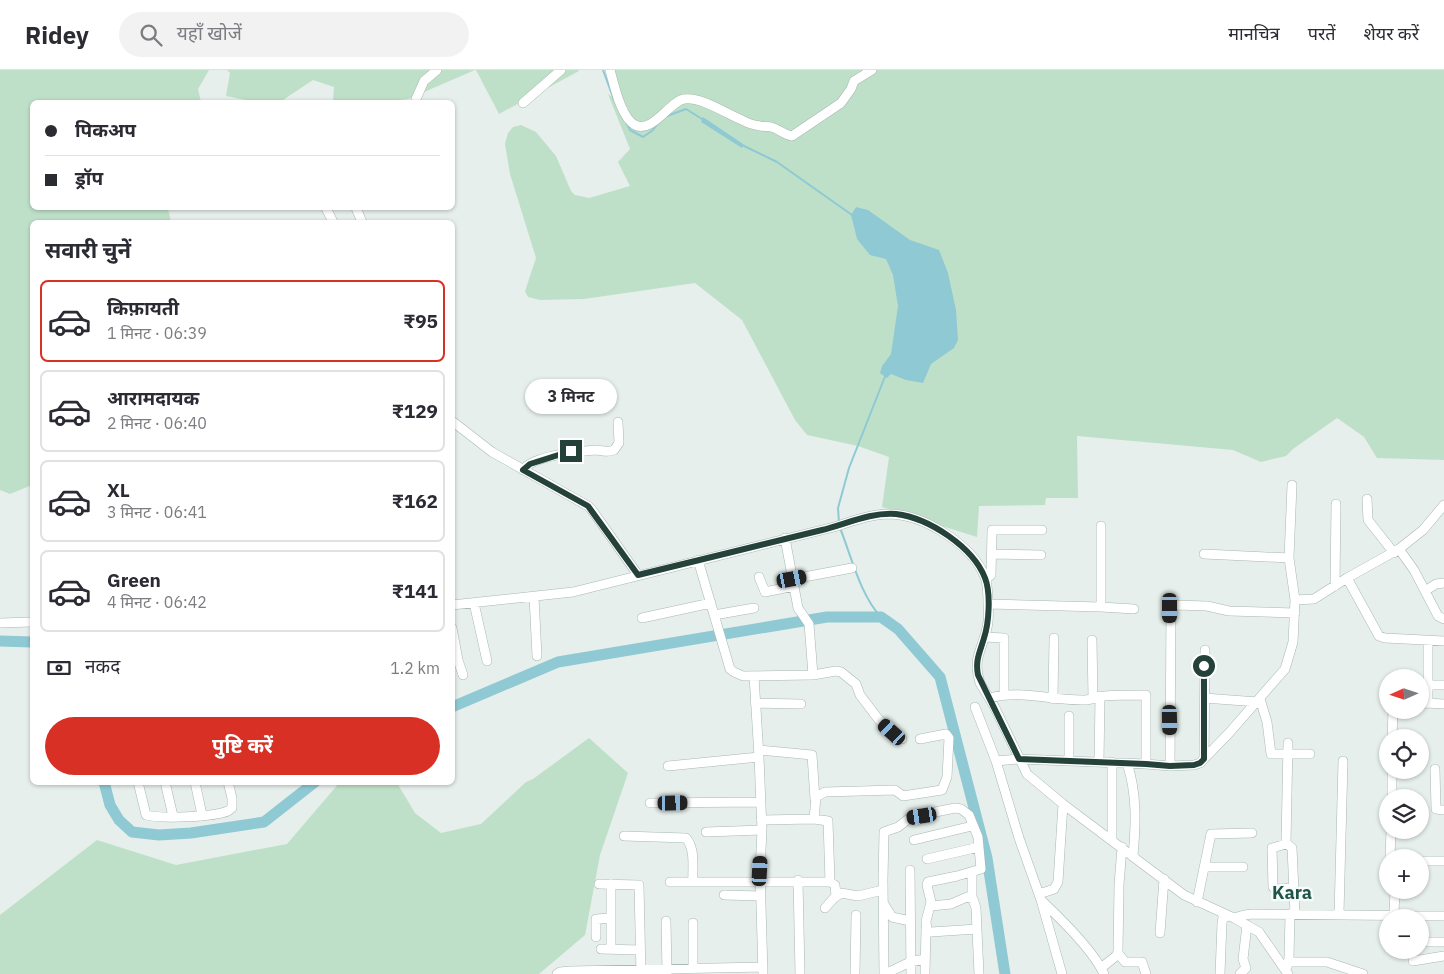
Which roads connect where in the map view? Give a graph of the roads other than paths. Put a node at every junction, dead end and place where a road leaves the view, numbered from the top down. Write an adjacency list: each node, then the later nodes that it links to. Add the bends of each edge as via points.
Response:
1 (437, 70): 5 (street, via 424,80)
2 (561, 70): 6 (street)
3 (610, 70): 4 (street, via 623,112 635,125 654,122 684,99 704,102 741,120 772,127 792,136 841,103 854,81)
4 (872, 70)
5 (416, 99)
6 (522, 103)
7 (455, 422): 9 (street, via 492,452)
8 (618, 422): 9 (street, via 619,443 614,450 568,452 530,464)
9 (523, 470): 24 (street, via 588,506)
10 (1292, 485): 21 (street)
11 (1367, 499): 17 (street, via 1368,520)
12 (1336, 504): 30 (street)
13 (1444, 505): 17 (street, via 1423,530)
14 (1100, 526): 38 (street)
15 (1042, 530): 18 (street, via 992,530)
16 (785, 538): 22 (street); 27 (street, via 874,515 902,515 941,531 964,548); 28 (street)
17 (1396, 551): 26 (street); 31 (street, via 1414,570)
18 (992, 554): 20 (street); 27 (street, via 991,575)
19 (1204, 554): 21 (street)
20 (1042, 555)
21 (1289, 558): 33 (street)
22 (698, 560): 24 (street); 35 (street)
23 (852, 568): 28 (street)
24 (638, 575): 32 (street, via 573,592)
25 (759, 577): 28 (street, via 766,592)
26 (1347, 578): 30 (street); 50 (street, via 1379,636)
27 (986, 579): 36 (street)
28 (793, 583): 58 (street, via 798,608 809,624)
29 (1444, 583): 31 (street)
30 (1335, 586): 33 (street, via 1314,599)
31 (1425, 591): 44 (street, via 1438,616)
32 (534, 597): 34 (street); 54 (street)
33 (1295, 600): 41 (street)
34 (474, 603): 37 (street); 55 (street)
35 (711, 603): 42 (street); 43 (street)
36 (988, 604): 38 (street); 47 (street)
37 (455, 605)
38 (1101, 607): 40 (street)
39 (754, 608): 43 (street)
40 (1134, 609)
41 (1295, 613): 67 (street, via 1293,642 1286,666); 90 (street, via 1171,606)
42 (642, 618)
43 (715, 619): 59 (street, via 730,669 738,675)
44 (1444, 619)
45 (0, 622): 46 (street)
46 (30, 622)
47 (985, 637): 62 (street, via 1004,638); 63 (street, via 976,666 980,683)
48 (1054, 638): 66 (street)
49 (1092, 640): 64 (street)
50 (1428, 641): 51 (street); 56 (street)
51 (1444, 641)
52 (455, 643): 57 (street)
53 (1205, 650): 65 (street)
54 (537, 656)
55 (487, 661)
56 (1428, 669)
57 (463, 675)
58 (813, 675): 59 (street); 74 (street, via 841,672 856,684 861,698 878,720)
59 (754, 676): 68 (street)
60 (1429, 685): 61 (street)
61 (1444, 685)
62 (1004, 694): 63 (street); 66 (street)
63 (989, 698): 80 (street)
64 (1097, 698): 66 (street); 85 (street); 88 (street, via 1146,695)
65 (1204, 698): 67 (street); 81 (street)
66 (1054, 699)
67 (1259, 701): 78 (street, via 1268,726 1271,753); 81 (street)
68 (756, 703): 70 (street); 77 (street)
69 (1429, 703): 71 (street)
70 (801, 704)
71 (1444, 704)
72 (975, 707): 82 (street)
73 (1069, 716): 83 (street)
74 (902, 739)
75 (920, 739): 96 (street, via 945,734 949,738 946,781 940,791 903,796 895,790 826,792)
76 (1288, 743): 78 (street)
77 (759, 754): 89 (street); 96 (street, via 812,755); 97 (street)
78 (1288, 754): 79 (street); 112 (street)
79 (1310, 754)
80 (1019, 759): 82 (street); 83 (street); 99 (street, via 1027,774)
81 (1204, 759): 90 (street, via 1194,765)
82 (996, 761): 137 (street)
83 (1069, 761): 85 (street)
84 (1343, 761): 143 (street)
85 (1099, 762): 86 (street)
86 (1112, 762): 87 (street); 111 (street)
87 (1127, 763): 88 (street); 115 (street, via 1135,801)
88 (1146, 764): 90 (street)
89 (668, 766)
90 (1170, 766)
91 (1435, 769): 100 (street, via 1436,809)
92 (139, 785): 102 (street, via 146,815)
93 (167, 785): 102 (street)
94 (196, 785): 101 (street)
95 (229, 785): 101 (street, via 232,808)
96 (815, 799): 104 (street)
97 (760, 802): 98 (street); 103 (street)
98 (650, 803)
99 (1063, 804): 111 (street); 137 (street, via 1058,882)
100 (1444, 810)
101 (202, 815): 102 (street)
102 (173, 816)
103 (761, 820): 104 (street); 106 (street)
104 (814, 820): 128 (street, via 829,823)
105 (972, 826): 110 (street); 113 (street); 132 (street, via 967,814 956,808 911,817 898,827 885,830)
106 (762, 830): 107 (street); 125 (street)
107 (706, 832)
108 (1252, 833): 119 (street, via 1211,834)
109 (624, 836): 127 (street, via 686,838 694,863)
110 (914, 840)
111 (1112, 840): 114 (street)
112 (1286, 844): 131 (street, via 1292,848); 131 (street, via 1272,848 1273,887)
113 (979, 847): 116 (street); 122 (street, via 981,869)
114 (1122, 847): 115 (street); 163 (street)
115 (1133, 856): 123 (street)
116 (927, 859)
117 (1429, 861): 118 (street)
118 (1444, 861)
119 (1204, 867): 120 (street); 139 (street)
120 (1243, 867)
121 (910, 870): 151 (street)
122 (972, 872): 136 (street); 140 (street, via 928,882)
123 (1164, 879): 139 (street); 156 (street)
124 (798, 880): 125 (street); 128 (street); 177 (street)
125 (760, 881): 127 (street); 134 (street)
126 (670, 882): 127 (street)
127 (693, 882)
128 (830, 882): 135 (street, via 834,884)
129 (599, 884): 130 (street)
130 (611, 884): 149 (street); 162 (street, via 639,885)
131 (1292, 888): 142 (street)
132 (883, 890): 135 (street, via 858,896 845,892); 138 (street)
133 (724, 895): 134 (street)
134 (761, 896): 170 (street)
135 (836, 896): 141 (street)
136 (972, 897): 140 (street); 155 (street)
137 (1040, 897): 173 (street); 183 (street)
138 (883, 901): 151 (street, via 892,918); 179 (street)
139 (1197, 902): 148 (street)
140 (930, 906): 154 (street)
141 (825, 908)
142 (1292, 914): 143 (street); 148 (street); 168 (street)
143 (1339, 914): 144 (street)
144 (1379, 914)
145 (856, 915): 178 (street)
146 (1429, 915): 147 (street)
147 (1444, 916)
148 (1231, 917): 153 (street); 185 (street, via 1224,918 1222,922)
149 (611, 918): 157 (street, via 596,919); 161 (street)
150 (666, 921): 172 (street)
151 (910, 921): 167 (street)
152 (693, 922): 169 (street)
153 (1247, 925): 168 (street, via 1261,935); 186 (street, via 1243,960 1246,969)
154 (926, 929): 155 (street, via 931,932); 165 (street)
155 (977, 929): 182 (street)
156 (1160, 933)
157 (596, 937)
158 (1429, 942): 159 (street)
159 (1444, 942)
160 (600, 949): 161 (street)
161 (611, 949): 162 (street)
162 (640, 950): 171 (street)
163 (1118, 953): 173 (street); 184 (street, via 1125,962 1142,962)
164 (1444, 956): 166 (street)
165 (925, 959): 167 (street); 181 (street)
166 (1413, 960)
167 (910, 962): 179 (street); 180 (street)
168 (1287, 968): 187 (street, via 1327,962)
169 (696, 970): 170 (street); 172 (street)
170 (763, 970)
171 (640, 971): 172 (street); 175 (street)
172 (666, 971)
173 (1103, 971)
174 (570, 972): 175 (street); 176 (street)
175 (612, 972)
176 (556, 974)
177 (800, 974)
178 (855, 974)
179 (885, 974)
180 (910, 974)
181 (926, 974)
182 (979, 974)
183 (1062, 974)
184 (1146, 974)
185 (1220, 974)
186 (1240, 974)
187 (1363, 974)

